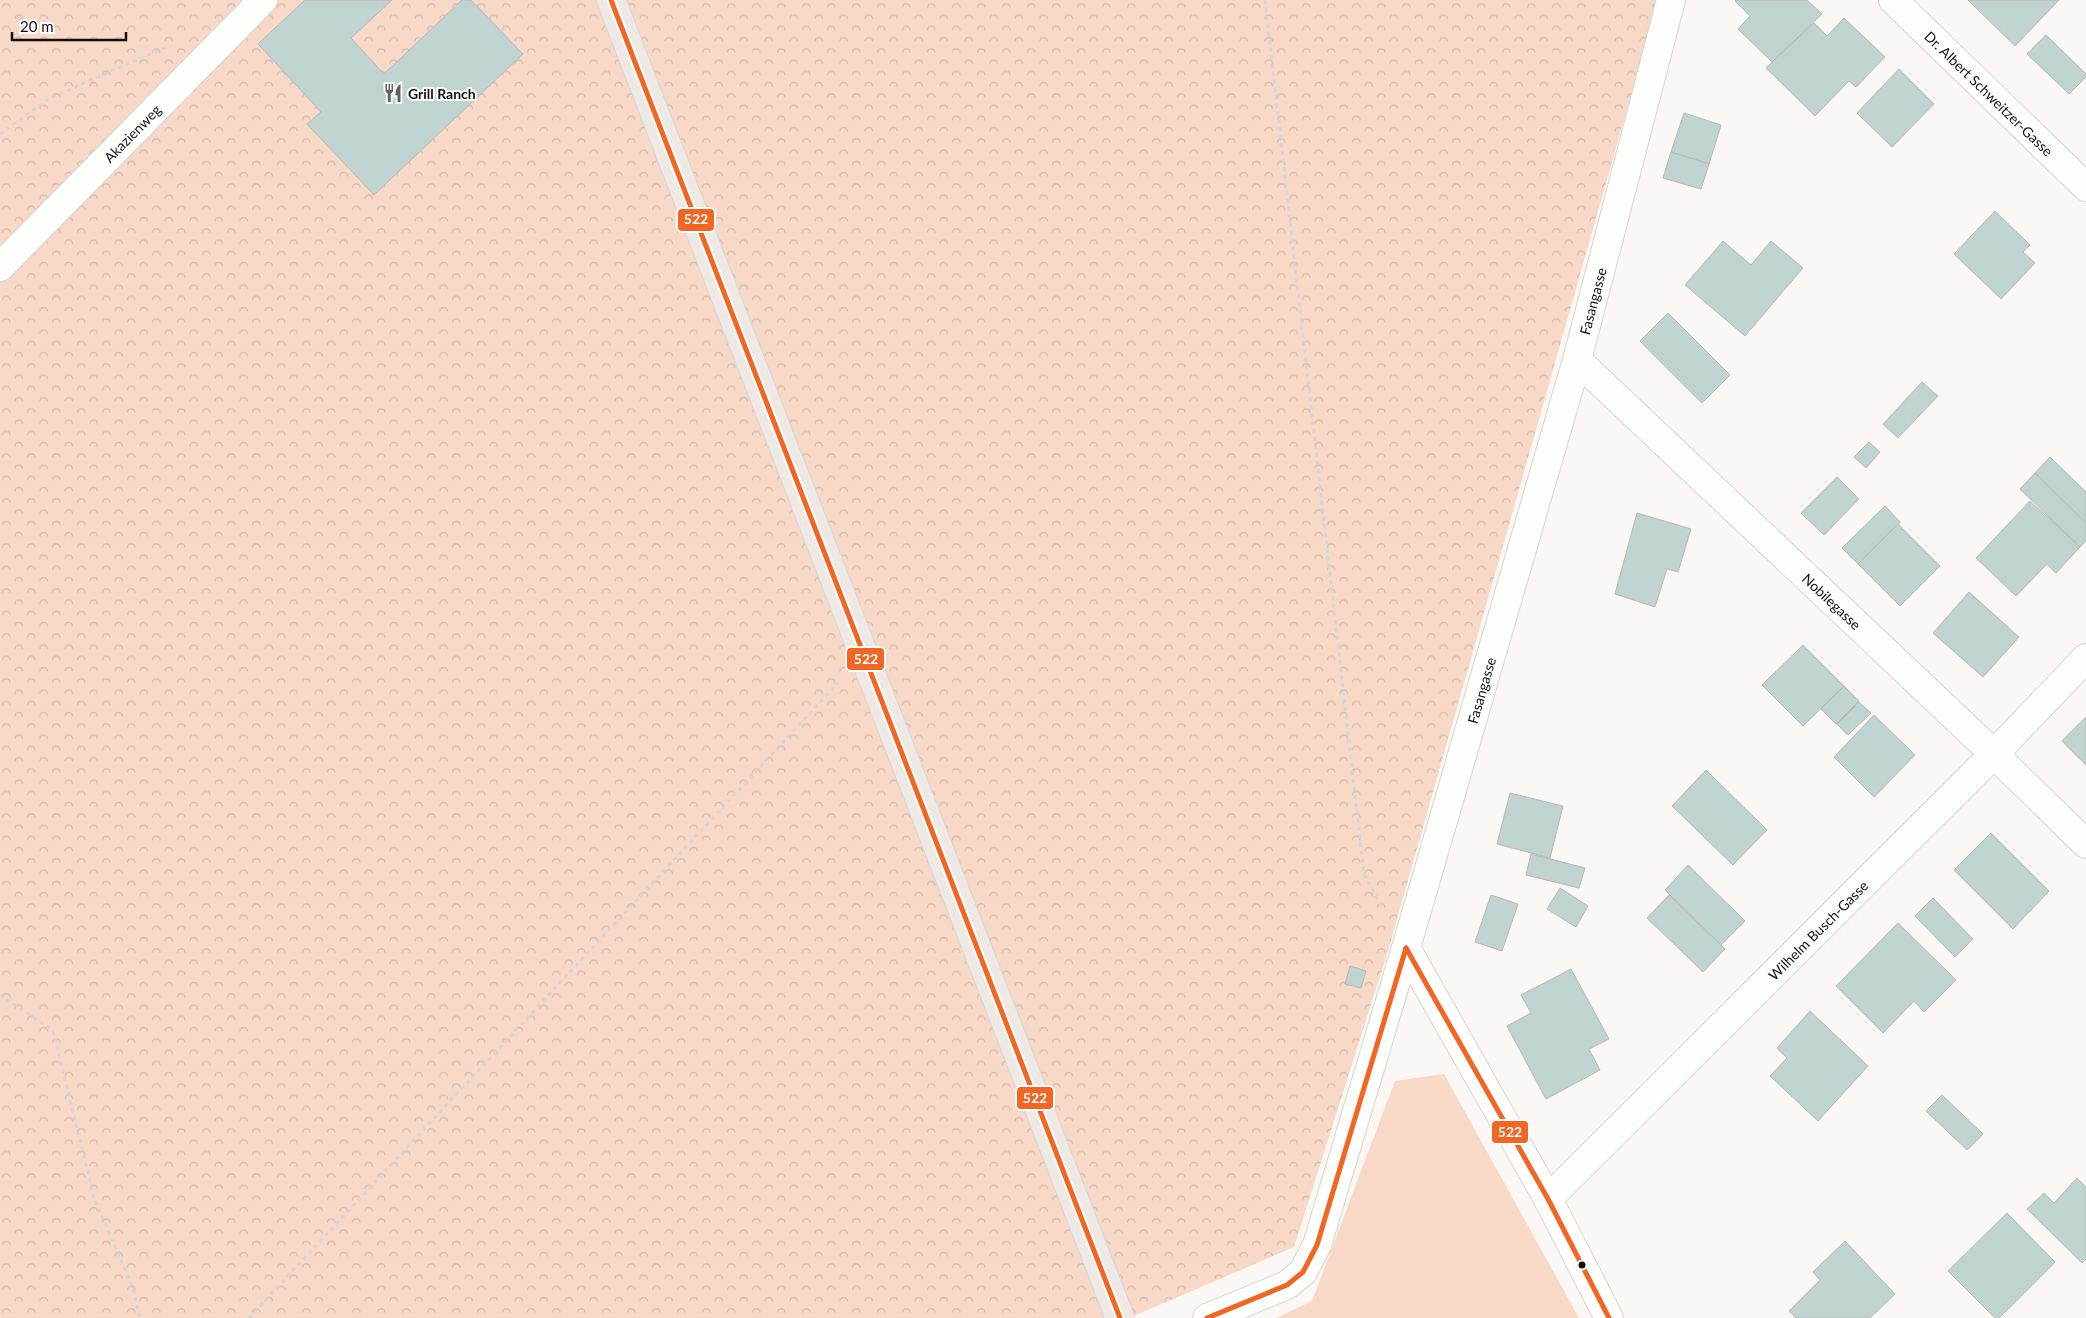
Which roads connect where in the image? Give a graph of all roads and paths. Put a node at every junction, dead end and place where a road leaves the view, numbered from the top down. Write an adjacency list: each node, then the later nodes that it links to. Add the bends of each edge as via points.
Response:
1 (263, 0): 9 (street, Akazienweg)
2 (611, 0): 11 (main road)
3 (1264, 0): 15 (path, via 1364,874)
4 (1671, 0): 10 (street, Fasangasse)
5 (1893, 0): 8 (street, Dr. Albert Schweitzer-Gasse)
6 (169, 46): 7 (path, via 50,98)
7 (0, 134)
8 (2086, 187)
9 (0, 267)
10 (1577, 360): 13 (street, Nobilegasse); 15 (street, Fasangasse)
11 (864, 656): 19 (path); 20 (main road)
12 (2086, 658): 13 (street, Wilhelm Busch-Gasse)
13 (1994, 754): 14 (street, Nobilegasse); 17 (street, Wilhelm Busch-Gasse)
14 (2086, 844)
15 (1406, 948): 17 (street); 21 (street, Fasangasse, via 1317,1245 1303,1272 1287,1285)
16 (0, 995): 18 (path, via 53,1030 94,1198 133,1288)
17 (1548, 1199): 22 (street)
18 (140, 1318)
19 (249, 1318)
20 (1120, 1318)
21 (1207, 1318)
22 (1609, 1318)

